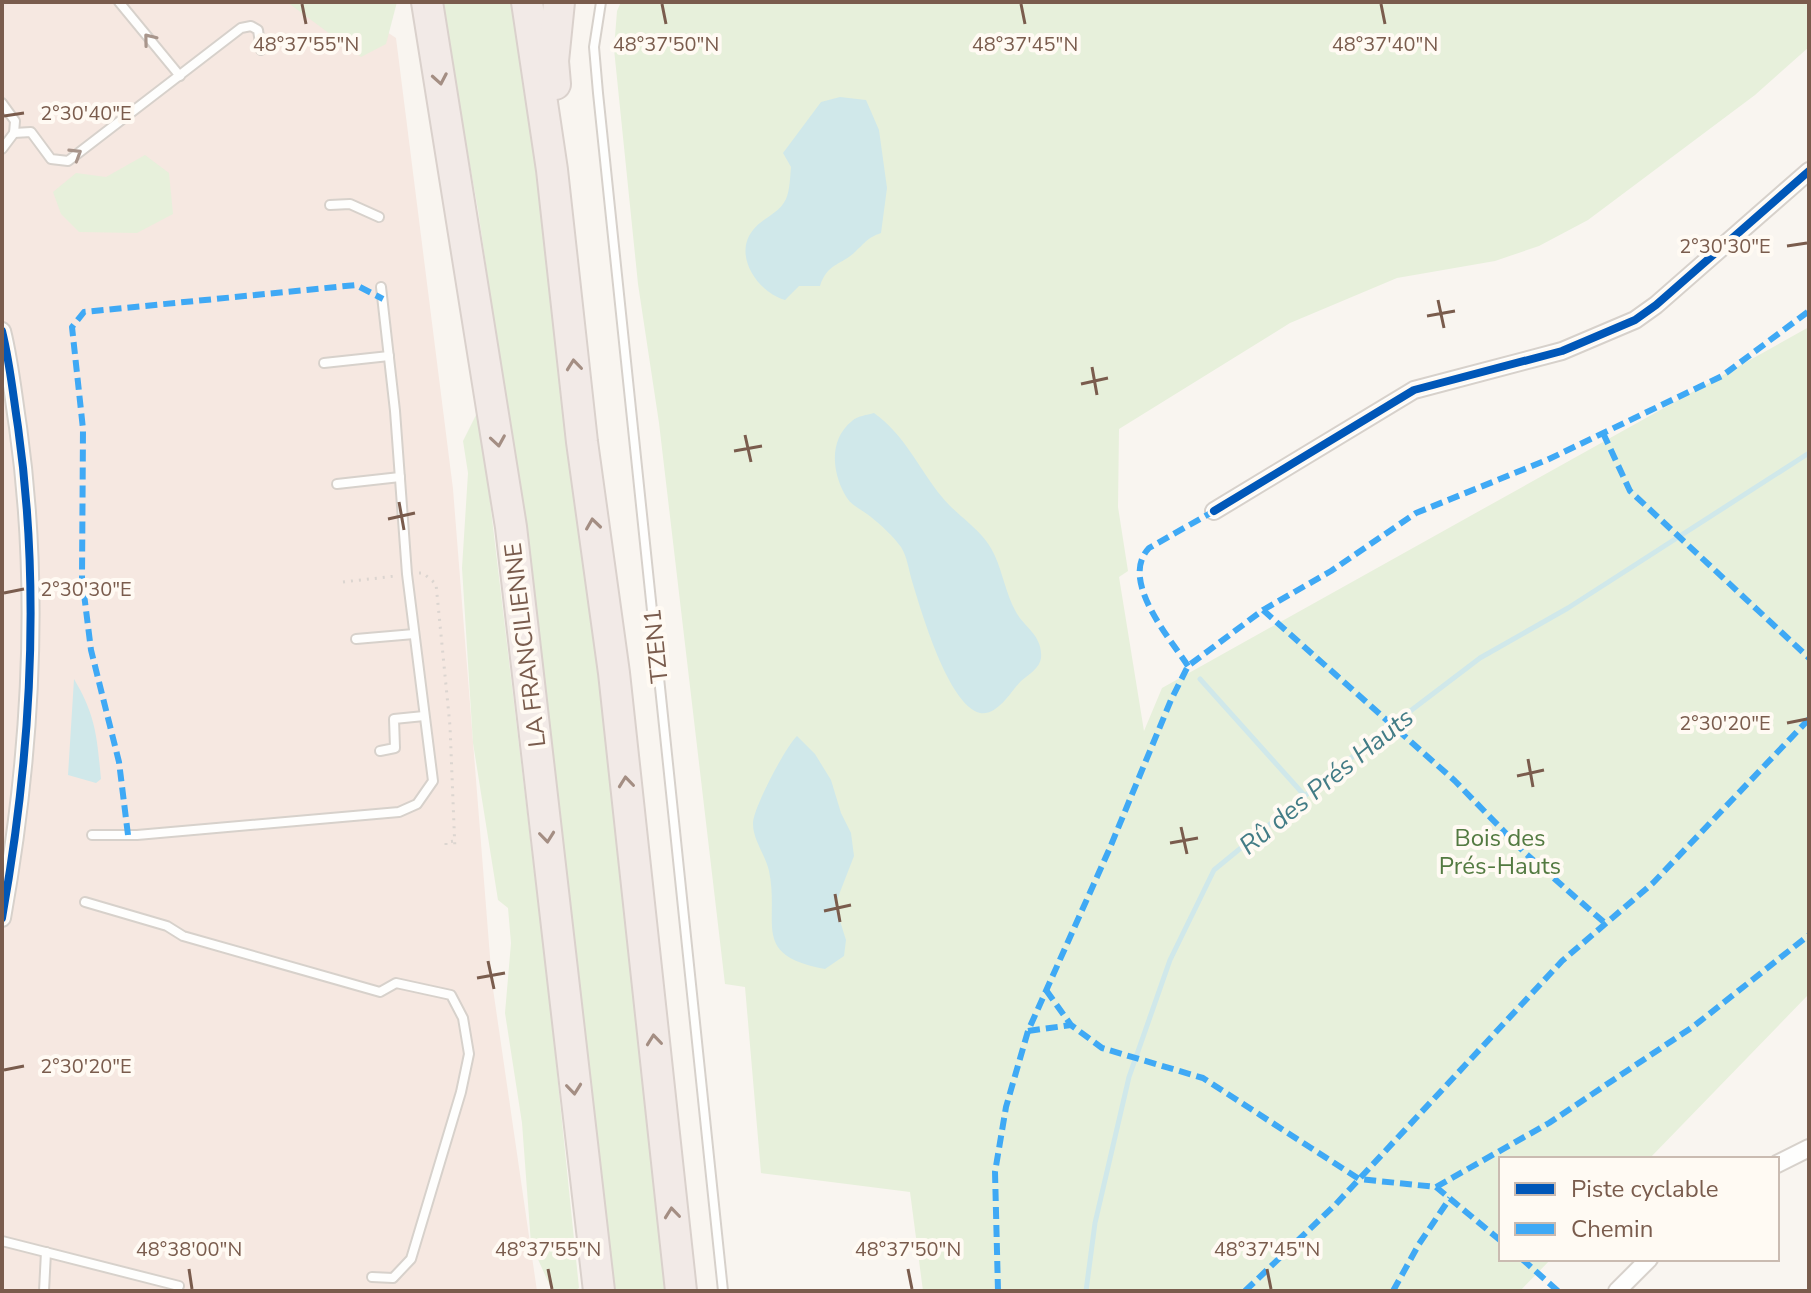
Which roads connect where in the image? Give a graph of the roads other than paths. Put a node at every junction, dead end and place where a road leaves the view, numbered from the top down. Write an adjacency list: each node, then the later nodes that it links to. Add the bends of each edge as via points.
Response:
1 (119, 2): 9 (lane, one-way to 1)
2 (427, 2): 39 (highway, LA FRANCILIENNE, one-way to 39, via 511,527)
3 (527, 2): 13 (highway)
4 (559, 2): 13 (highway, via 553,61 558,129)
5 (601, 2): 41 (lane, TZEN1, via 594,47 598,93)
6 (216, 47): 7 (lane, via 251,26 258,30); 8 (lane); 9 (lane)
7 (261, 50)
8 (224, 57)
9 (180, 76): 11 (lane, one-way to 9, via 31,132 51,159 68,161)
10 (2, 103): 11 (lane, via 15,121)
11 (14, 133): 12 (lane)
12 (2, 149)
13 (552, 170): 40 (highway, one-way to 13, via 614,673)
14 (1809, 171): 23 (street, via 1635,320 1562,351 1414,390)
15 (330, 205): 16 (lane, via 350,204)
16 (379, 217)
17 (381, 287): 19 (lane)
18 (2, 331): 30 (street, via 25,481 32,593 27,726)
19 (389, 356): 20 (lane); 21 (lane)
20 (324, 363)
21 (400, 477): 22 (lane); 24 (lane)
22 (337, 484)
23 (1214, 511)
24 (414, 634): 25 (lane); 26 (lane)
25 (356, 639)
26 (424, 716): 27 (lane, via 394,719 395,748); 28 (lane, via 433,781 417,804 399,812)
27 (380, 751)
28 (92, 835)
29 (85, 902): 36 (lane, via 380,992 396,983 451,995 463,1018 469,1054 461,1092 411,1259 393,1278)
30 (2, 918)
31 (1809, 1148): 32 (street)
32 (1779, 1163)
33 (2, 1241): 34 (lane)
34 (46, 1252): 37 (lane); 38 (lane)
35 (1647, 1261): 42 (street)
36 (372, 1277)
37 (179, 1286)
38 (44, 1291)
39 (599, 1291)
40 (681, 1291)
41 (723, 1291)
42 (1617, 1291)

